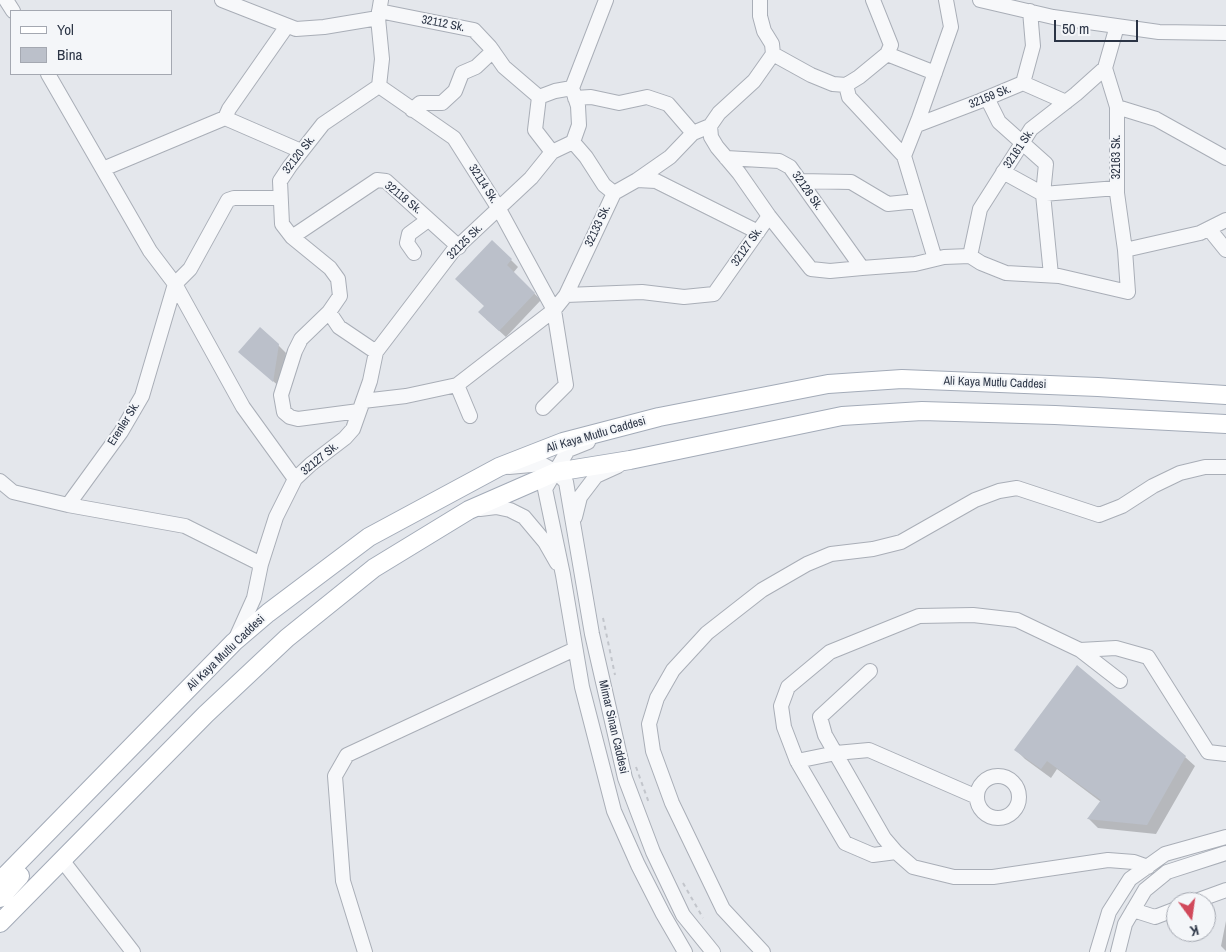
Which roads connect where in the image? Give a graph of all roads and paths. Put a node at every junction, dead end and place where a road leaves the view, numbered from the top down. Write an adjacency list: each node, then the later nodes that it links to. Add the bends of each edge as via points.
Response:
1 (222, 0): 10 (street)
2 (606, 0): 22 (street)
3 (760, 0): 14 (street, via 760,16)
4 (873, 0): 15 (street, via 891,45)
5 (946, 0): 17 (street, via 952,27)
6 (980, 0): 7 (street)
7 (1002, 2): 9 (street)
8 (380, 10): 10 (street, via 324,27 296,29); 13 (street, 32112 Sk., via 474,30); 21 (street, via 382,59)
9 (1030, 12): 11 (street); 19 (street, 32159 Sk., via 1033,46)
10 (287, 26): 28 (street)
11 (1117, 26): 12 (street, via 1159,32); 16 (street)
12 (1226, 33)
13 (493, 51): 23 (street, 32112 Sk., via 504,66); 27 (street, via 476,67 462,73 455,90 442,103 420,103)
14 (773, 54): 20 (street, via 811,75 833,84); 30 (street, via 754,81 719,112)
15 (888, 54): 17 (street); 20 (street)
16 (1105, 68): 25 (street, 32161 Sk.); 26 (street, 32163 Sk.)
17 (935, 73): 29 (street)
18 (49, 75): 39 (street)
19 (1023, 83): 24 (street, 32159 Sk.); 25 (street)
20 (846, 85): 36 (street, via 849,97)
21 (379, 86): 27 (street, 32114 Sk.); 34 (street, 32120 Sk., via 323,124)
22 (574, 93): 23 (street, via 555,91); 31 (street, via 619,103 647,97 668,104); 32 (street, via 579,125)
23 (539, 98): 35 (street, via 535,130)
24 (987, 98): 29 (street, 32159 Sk.); 33 (street, via 999,122)
25 (1066, 102): 33 (street, 32161 Sk., via 1030,128)
26 (1117, 107): 38 (street, via 1156,119); 43 (street, 32163 Sk.)
27 (412, 110): 48 (street, 32114 Sk., via 454,138)
28 (225, 118): 34 (street); 39 (street)
29 (917, 125): 36 (street)
30 (710, 126): 31 (street, 32133 Sk.); 37 (street, via 711,137)
31 (693, 132): 41 (street, 32133 Sk., via 670,157)
32 (573, 142): 35 (street, 32125 Sk.); 44 (street, via 604,185)
33 (1022, 142): 40 (street, 32161 Sk.); 45 (street, via 1046,164)
34 (301, 151): 46 (street, 32120 Sk., via 280,180)
35 (552, 152): 48 (street, 32125 Sk., via 532,178)
36 (904, 156): 47 (street)
37 (726, 158): 42 (street, 32128 Sk., via 780,161 790,167); 49 (street)
38 (1226, 158)
39 (103, 169): 63 (street, via 150,251)
40 (1003, 172): 45 (street); 59 (street, 32161 Sk., via 980,209)
41 (637, 180): 44 (street, 32133 Sk.); 53 (street, via 656,181)
42 (800, 181): 47 (street, via 851,182 888,204); 61 (street, 32128 Sk.)
43 (1117, 188): 45 (street); 56 (street, 32163 Sk.)
44 (614, 193): 64 (street, 32133 Sk.)
45 (1043, 194): 62 (street)
46 (280, 198): 54 (street, 32120 Sk., via 282,224); 63 (street, Erenler Sk., via 228,200 190,269)
47 (917, 201): 60 (street)
48 (499, 209): 55 (street, 32125 Sk.); 65 (street, 32114 Sk.)
49 (769, 216): 53 (street, 32127 Sk.); 61 (street, 32127 Sk., via 811,269)
50 (428, 220): 54 (street, 32118 Sk., via 386,182 377,180); 55 (street, 32118 Sk.); 58 (street, via 409,234 407,243)
51 (1226, 220): 52 (street)
52 (1209, 229): 56 (street); 57 (street)
53 (758, 232): 64 (street, 32127 Sk., via 714,294 684,297 642,292)
54 (292, 237): 66 (street, 32120 Sk., via 330,268 338,279 340,296)
55 (458, 246): 67 (street, 32125 Sk.)
56 (1125, 250): 62 (street, 32163 Sk., via 1128,292)
57 (1226, 250)
58 (414, 253)
59 (970, 256): 60 (street, 32127 Sk.); 62 (street, via 1006,273)
60 (935, 259): 61 (street, 32127 Sk., via 915,264)
61 (862, 268)
62 (1051, 275)
63 (175, 284): 79 (street, via 243,407); 81 (street, Erenler Sk., via 142,396 121,432)
64 (566, 295): 65 (street, 32133 Sk.)
65 (554, 310): 68 (street); 71 (street, 32114 Sk., via 566,385)
66 (329, 312): 67 (street, via 338,327); 70 (street, via 301,339 295,350 281,395 284,412 298,418)
67 (376, 352): 70 (street, 32125 Sk.)
68 (457, 385): 70 (street); 72 (street)
69 (1226, 395): 74 (main road, Ali Kaya Mutlu Caddesi, via 902,379 828,384)
70 (361, 406): 79 (street, 32127 Sk., via 353,429 345,438)
71 (543, 408)
72 (470, 416)
73 (1226, 424): 75 (main road, Ali Kaya Mutlu Caddesi, via 904,412 842,416)
74 (622, 426): 77 (main road, Ali Kaya Mutlu Caddesi, via 563,442); 78 (street, Mimar Sinan Caddesi, via 568,450)
75 (630, 460): 78 (main road, Ali Kaya Mutlu Caddesi); 83 (street, via 596,476 580,496)
76 (1226, 467): 112 (street, via 1205,467 1180,473 1122,506 1099,515 1017,488 999,491 975,500 901,542 831,554 808,564 762,590 707,633 673,670 657,698 649,724 653,751 672,802 723,909)
77 (499, 468): 78 (street, via 542,464); 87 (main road, Ali Kaya Mutlu Caddesi, via 369,537)
78 (561, 477): 82 (main road, Ali Kaya Mutlu Caddesi); 83 (street, Mimar Sinan Caddesi); 85 (street, Mimar Sinan Caddesi, via 545,489)
79 (295, 479): 84 (street, 32127 Sk., via 276,517)
80 (0, 481): 81 (street, via 13,492)
81 (68, 505): 84 (street, via 185,526)
82 (469, 510): 85 (street, via 496,507 524,517 545,542); 101 (main road, Ali Kaya Mutlu Caddesi, via 374,568 287,638 206,714)
83 (573, 525): 111 (street, Mimar Sinan Caddesi, via 592,634 625,778 652,852 683,915)
84 (261, 564): 86 (street, 32127 Sk.)
85 (563, 575): 89 (street, Mimar Sinan Caddesi)
86 (254, 598): 87 (street); 88 (street, 32127 Sk.)
87 (268, 613): 88 (main road, Ali Kaya Mutlu Caddesi)
88 (234, 642): 98 (main road, Ali Kaya Mutlu Caddesi)
89 (575, 649): 109 (street, via 347,755 335,776 343,881); 110 (street, Mimar Sinan Caddesi, via 614,811 638,865)
90 (1080, 650): 92 (street); 94 (street, via 1116,648 1148,656 1208,752); 95 (street, via 1017,620 973,615 919,616 830,652 788,687 781,706 784,727)
91 (870, 671): 93 (street, via 820,717)
92 (1120, 681)
93 (836, 753): 95 (street); 96 (street, via 869,750); 99 (street, via 884,838)
94 (1226, 754)
95 (797, 760): 99 (street, via 845,843 873,855)
96 (977, 797)
97 (1226, 837): 102 (street, via 1165,854)
98 (35, 847): 103 (main road, Ali Kaya Mutlu Caddesi); 104 (main road, via 28,867)
99 (896, 852): 102 (street, via 913,867 954,877 993,877 1108,860)
100 (1226, 853): 105 (street, via 1167,872 1145,890)
101 (62, 860): 107 (main road, Ali Kaya Mutlu Caddesi); 108 (street)
102 (1148, 866): 113 (street, via 1130,879 1109,912)
103 (0, 881)
104 (0, 898)
105 (1133, 910): 106 (street, via 1155,917); 114 (street, via 1125,924)
106 (1166, 913)
107 (0, 923)
108 (133, 952)
109 (365, 952)
110 (685, 952)
111 (713, 952)
112 (763, 952)
113 (1097, 952)
114 (1118, 952)

